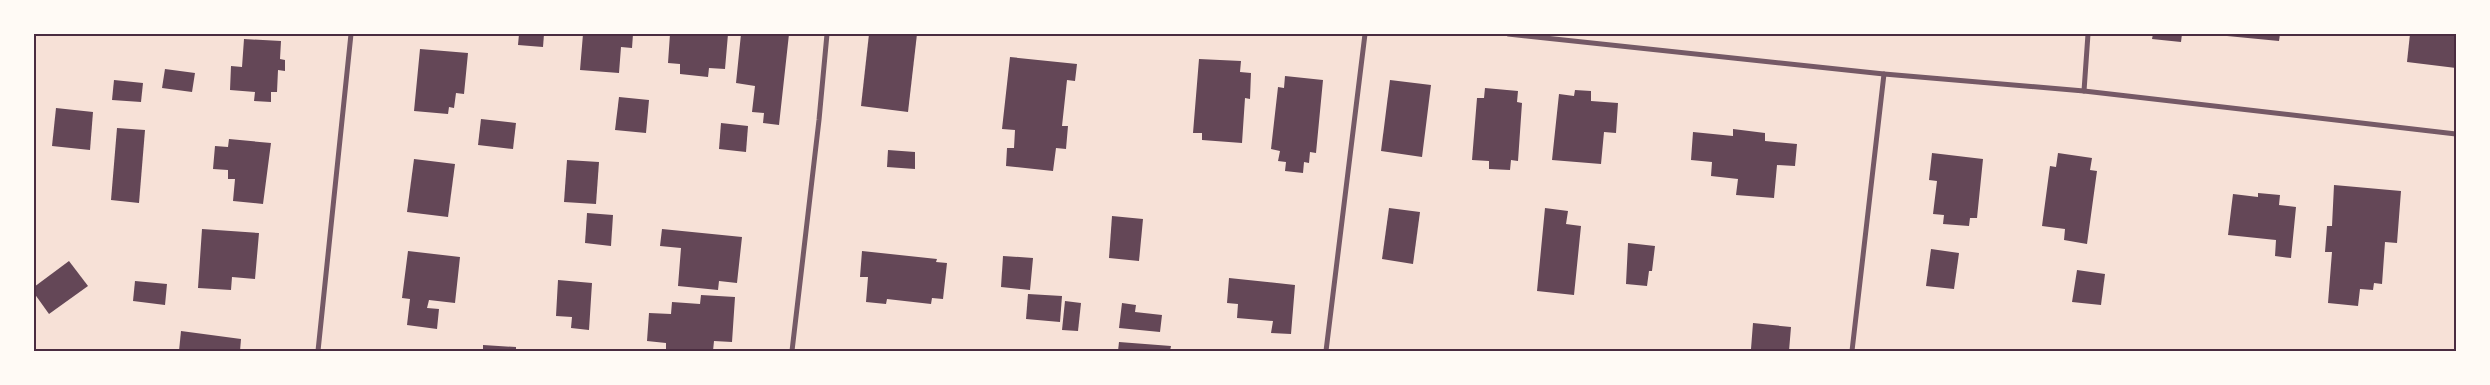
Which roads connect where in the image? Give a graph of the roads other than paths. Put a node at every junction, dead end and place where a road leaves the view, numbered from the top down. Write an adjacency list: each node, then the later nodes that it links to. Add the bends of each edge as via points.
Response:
1 (351, 34): 9 (street)
2 (827, 34): 10 (street)
3 (1365, 34): 11 (street)
4 (1508, 34): 6 (street)
5 (2088, 34): 7 (street)
6 (1884, 74): 7 (street); 12 (street)
7 (2084, 91): 8 (street)
8 (2456, 134)
9 (318, 351)
10 (792, 351)
11 (1326, 351)
12 (1852, 351)

